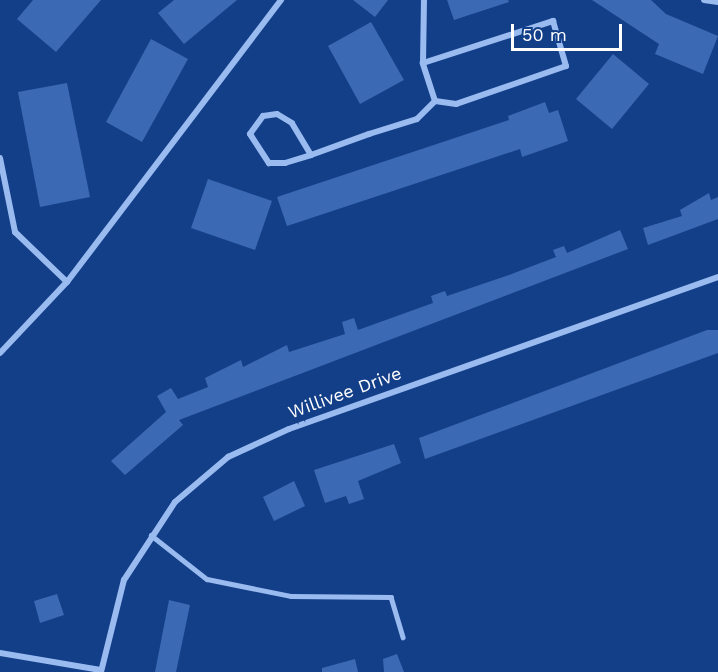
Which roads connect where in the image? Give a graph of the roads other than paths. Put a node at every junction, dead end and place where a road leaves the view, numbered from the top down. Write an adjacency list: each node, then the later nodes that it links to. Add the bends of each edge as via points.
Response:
1 (281, 0): 10 (street)
2 (424, 0): 5 (street)
3 (704, 0): 4 (street)
4 (718, 2)
5 (423, 63): 6 (street); 6 (street, via 553,21 566,66 456,104)
6 (435, 101): 7 (street, via 417,119)
7 (311, 154): 7 (street, via 269,163 250,134 263,116 277,114 292,123)
8 (0, 158): 10 (street, via 15,232)
9 (718, 277): 12 (street, Willivee Drive, via 254,444 201,478)
10 (67, 282): 11 (street)
11 (0, 353)
12 (151, 535): 13 (lane, via 207,579 291,596 391,597); 15 (street, Willivee Drive, via 124,580)
13 (403, 637)
14 (0, 653): 15 (street)
15 (101, 671)

